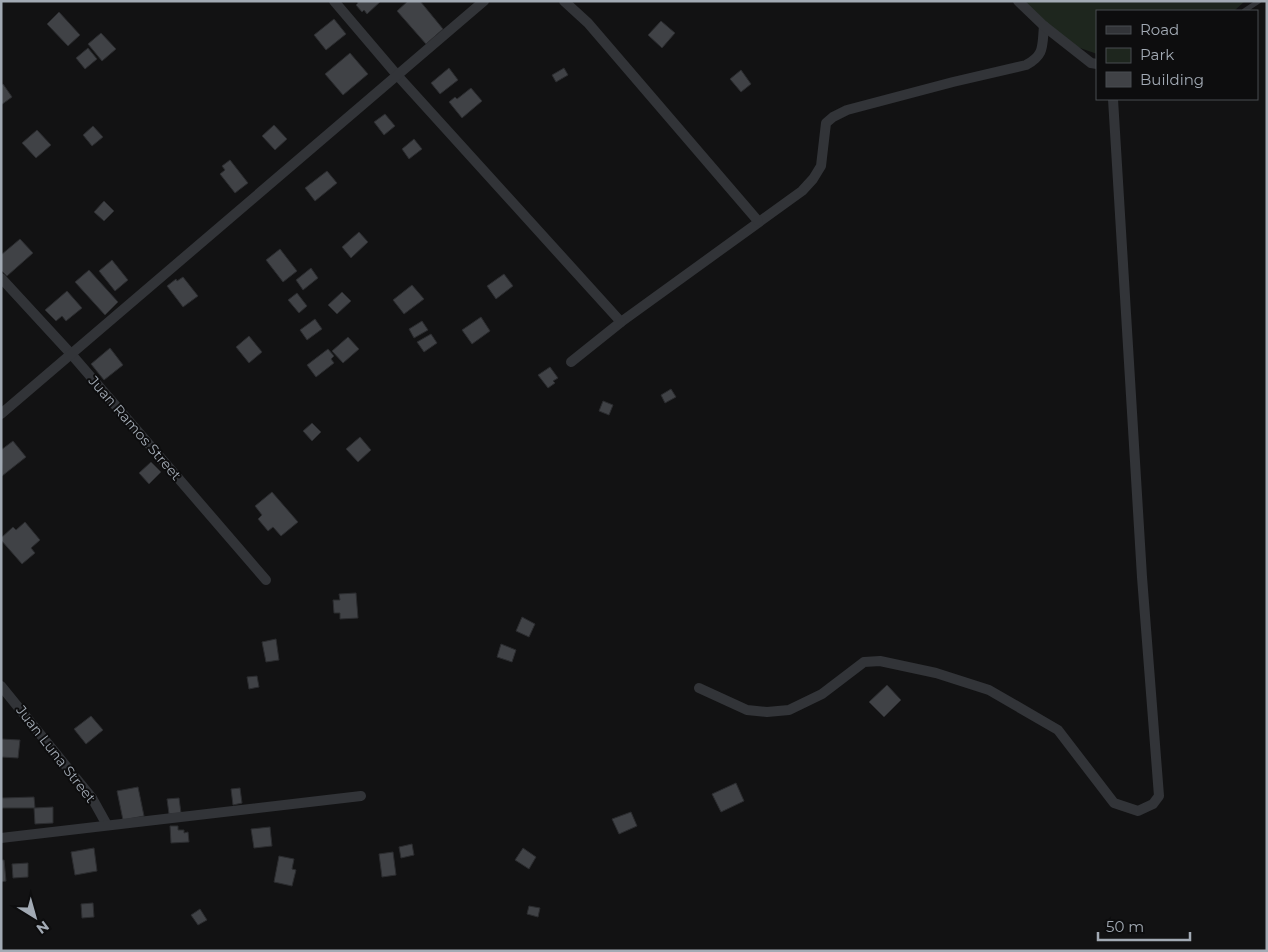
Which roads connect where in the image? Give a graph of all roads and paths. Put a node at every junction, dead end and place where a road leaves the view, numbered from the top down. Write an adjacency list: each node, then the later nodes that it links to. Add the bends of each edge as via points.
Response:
1 (334, 1): 9 (street)
2 (484, 1): 9 (street)
3 (564, 1): 11 (street, via 588,23)
4 (1018, 1): 7 (street)
5 (1259, 1): 6 (lane)
6 (1246, 10)
7 (1044, 26): 8 (street); 11 (street, via 1042,50 1037,59 1026,65 943,84 847,110 833,117 826,123 821,166 813,179 802,191)
8 (1096, 64)
9 (397, 75): 13 (street); 14 (street)
10 (1113, 100): 19 (street, via 1142,577 1159,796 1153,804 1138,811 1114,803 1058,730 989,690 936,674 880,661 864,662 822,694 789,710 767,712 747,710)
11 (758, 221): 13 (street)
12 (1, 278): 14 (street, Juan Ramos Street)
13 (621, 322): 15 (street)
14 (72, 355): 16 (street); 17 (street, Juan Ramos Street)
15 (571, 362)
16 (1, 414)
17 (266, 580)
18 (1, 686): 21 (street, Juan Luna Street, via 92,798)
19 (699, 688)
20 (361, 796): 21 (street)
21 (107, 825): 22 (street)
22 (1, 838)

